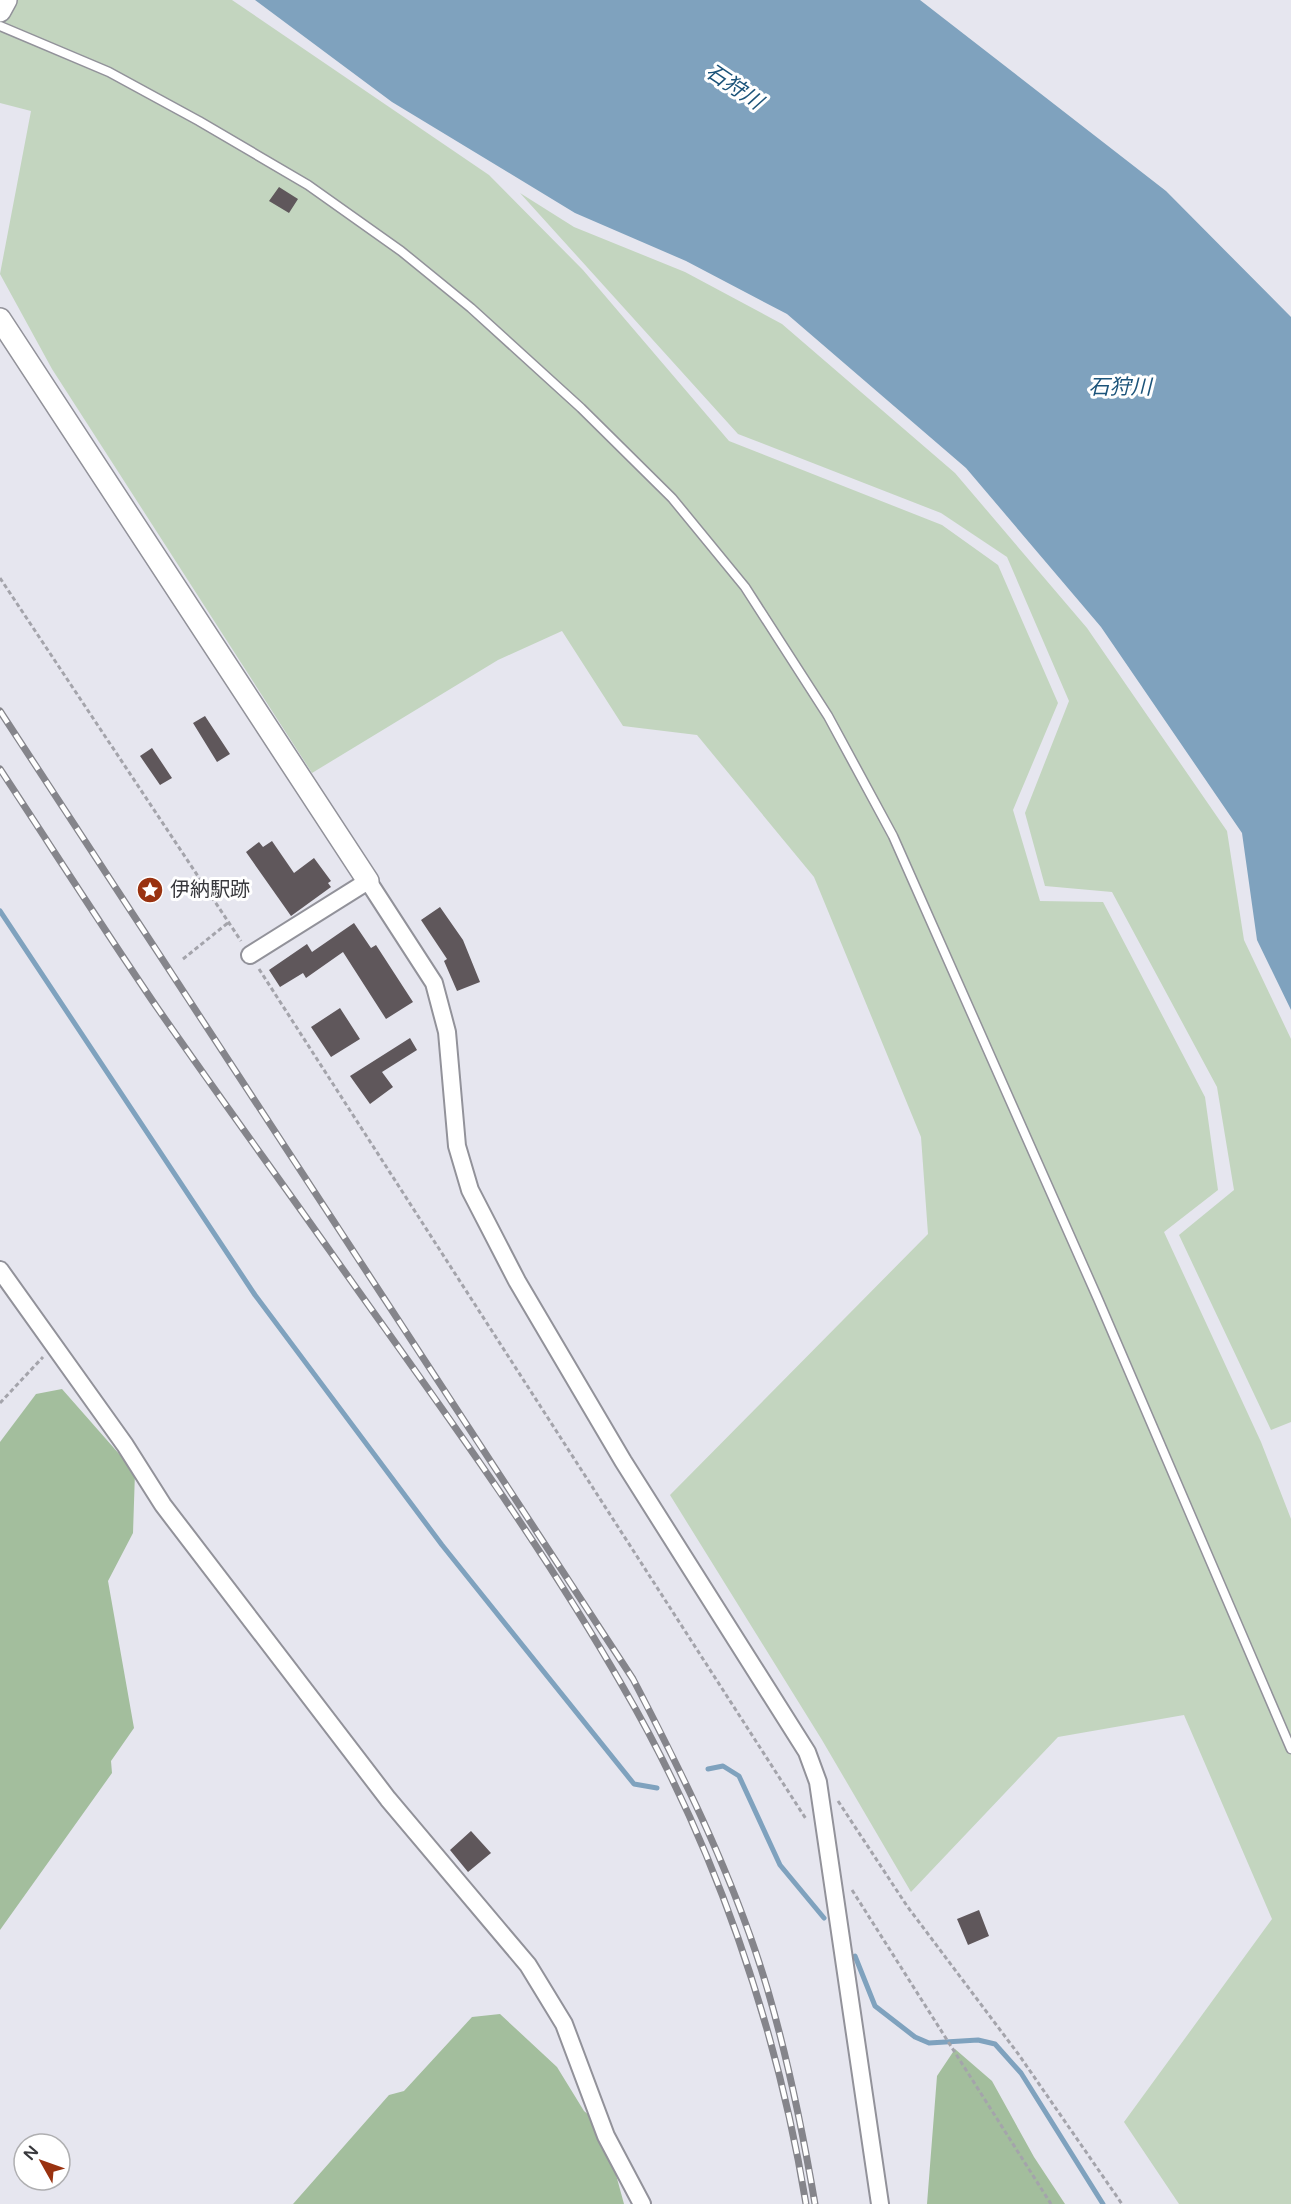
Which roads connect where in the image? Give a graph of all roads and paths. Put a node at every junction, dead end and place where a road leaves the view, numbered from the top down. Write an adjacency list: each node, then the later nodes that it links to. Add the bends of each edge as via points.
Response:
1 (6, 0): 2 (street)
2 (0, 11)
3 (0, 26): 13 (lane, via 110,72 199,121 308,185 401,251 471,308 581,408 672,498 745,586 828,716 893,836)
4 (0, 319): 6 (street)
5 (0, 578): 7 (path)
6 (368, 881): 8 (street); 14 (street, via 434,983 447,1032 457,1146 470,1190 534,1311 623,1461 807,1752)
7 (229, 922): 8 (path); 9 (path)
8 (250, 955): 15 (path)
9 (183, 959)
10 (0, 1270): 11 (street)
11 (57, 1347): 12 (path, via 37,1360); 17 (street, via 170,1515 388,1799 528,1965 564,2024 606,2136)
12 (0, 1402)
13 (1291, 1749)
14 (818, 1782): 18 (street); 20 (path, via 832,1792 907,1906 1019,2055)
15 (807, 1821)
16 (846, 1881): 19 (path)
17 (642, 2204)
18 (880, 2204)
19 (1051, 2204)
20 (1122, 2204)

